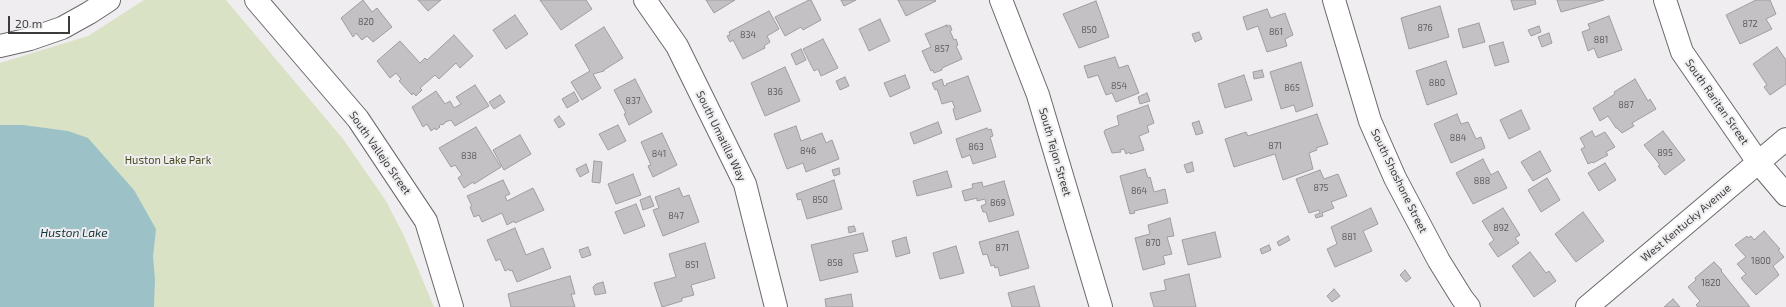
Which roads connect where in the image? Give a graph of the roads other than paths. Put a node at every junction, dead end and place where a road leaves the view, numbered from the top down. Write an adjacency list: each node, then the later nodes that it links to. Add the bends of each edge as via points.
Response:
1 (109, 0): 7 (street, via 62,28)
2 (256, 0): 11 (street, South Vallejo Street, via 358,119 426,221)
3 (645, 0): 12 (street, South Umatilla Way, via 677,46 745,184)
4 (1001, 0): 13 (street, South Tejon Street, via 1038,96)
5 (1334, 0): 14 (street, South Shoshone Street, via 1370,121 1395,178 1439,261)
6 (1665, 0): 9 (street, South Raritan Street, via 1682,52)
7 (0, 46)
8 (1786, 139): 9 (street, West Kentucky Avenue)
9 (1758, 162): 10 (street, South Raritan Street); 15 (street, West Kentucky Avenue)
10 (1786, 195)
11 (452, 307)
12 (776, 307)
13 (1101, 307)
14 (1469, 307)
15 (1587, 307)

